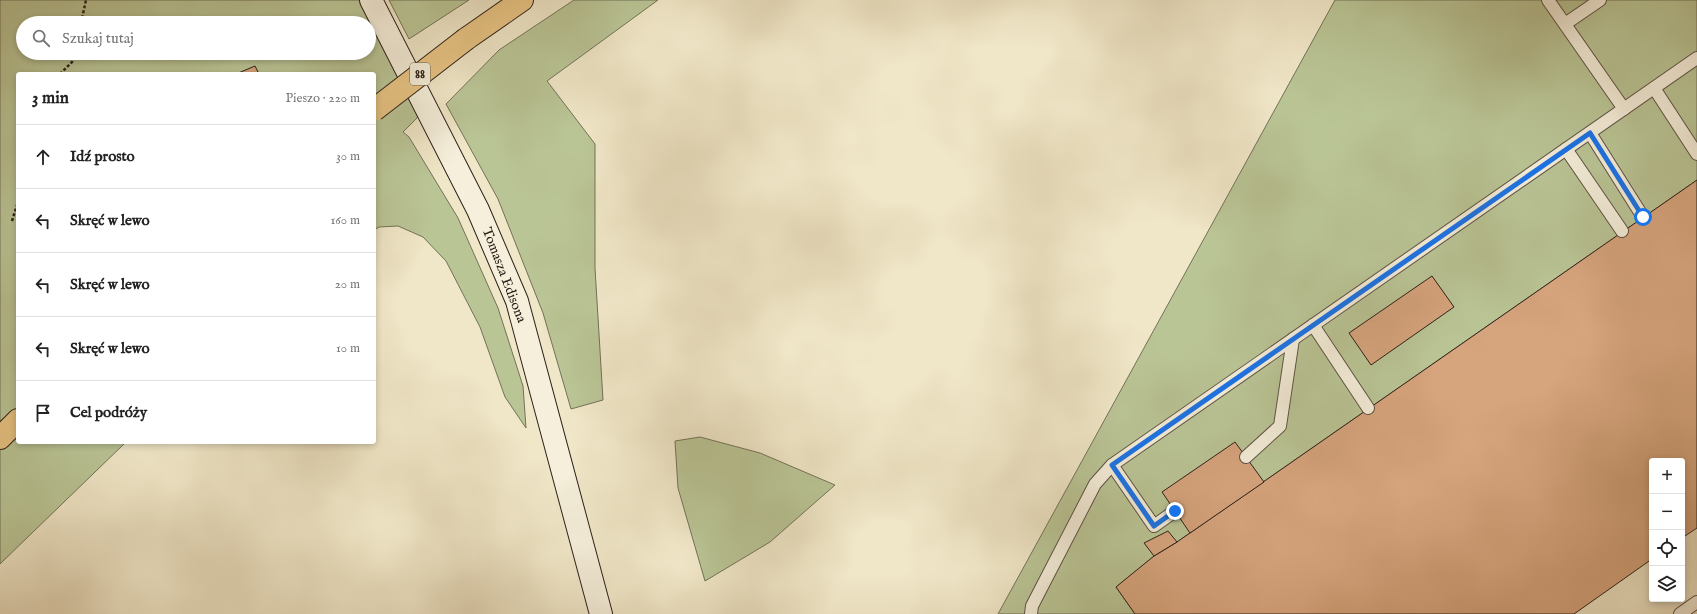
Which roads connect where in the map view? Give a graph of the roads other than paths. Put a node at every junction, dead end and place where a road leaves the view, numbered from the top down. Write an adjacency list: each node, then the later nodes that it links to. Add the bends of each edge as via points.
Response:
1 (371, 0): 24 (street, Tomasza Edisona, via 478,210 517,301)
2 (522, 0): 8 (main road, 88, bridge, via 466,39)
3 (1548, 0): 5 (lane)
4 (1600, 0): 5 (lane)
5 (1565, 24): 9 (lane)
6 (1697, 58): 7 (lane)
7 (1654, 88): 9 (lane); 12 (lane)
8 (376, 108)
9 (1624, 109): 10 (lane)
10 (1590, 133): 11 (lane); 13 (lane)
11 (1566, 149): 14 (lane); 15 (lane)
12 (1697, 154)
13 (1643, 217)
14 (1622, 231)
15 (1313, 325): 16 (lane); 17 (lane)
16 (1293, 339): 20 (lane, via 1280,426); 21 (lane)
17 (1368, 408)
18 (16, 422): 19 (main road)
19 (0, 438)
20 (1246, 457)
21 (1112, 465): 22 (lane, via 1154,526); 25 (lane, via 1094,484 1032,606)
22 (1175, 511)
23 (1697, 602): 26 (lane)
24 (601, 614)
25 (1031, 614)
26 (1680, 614)

